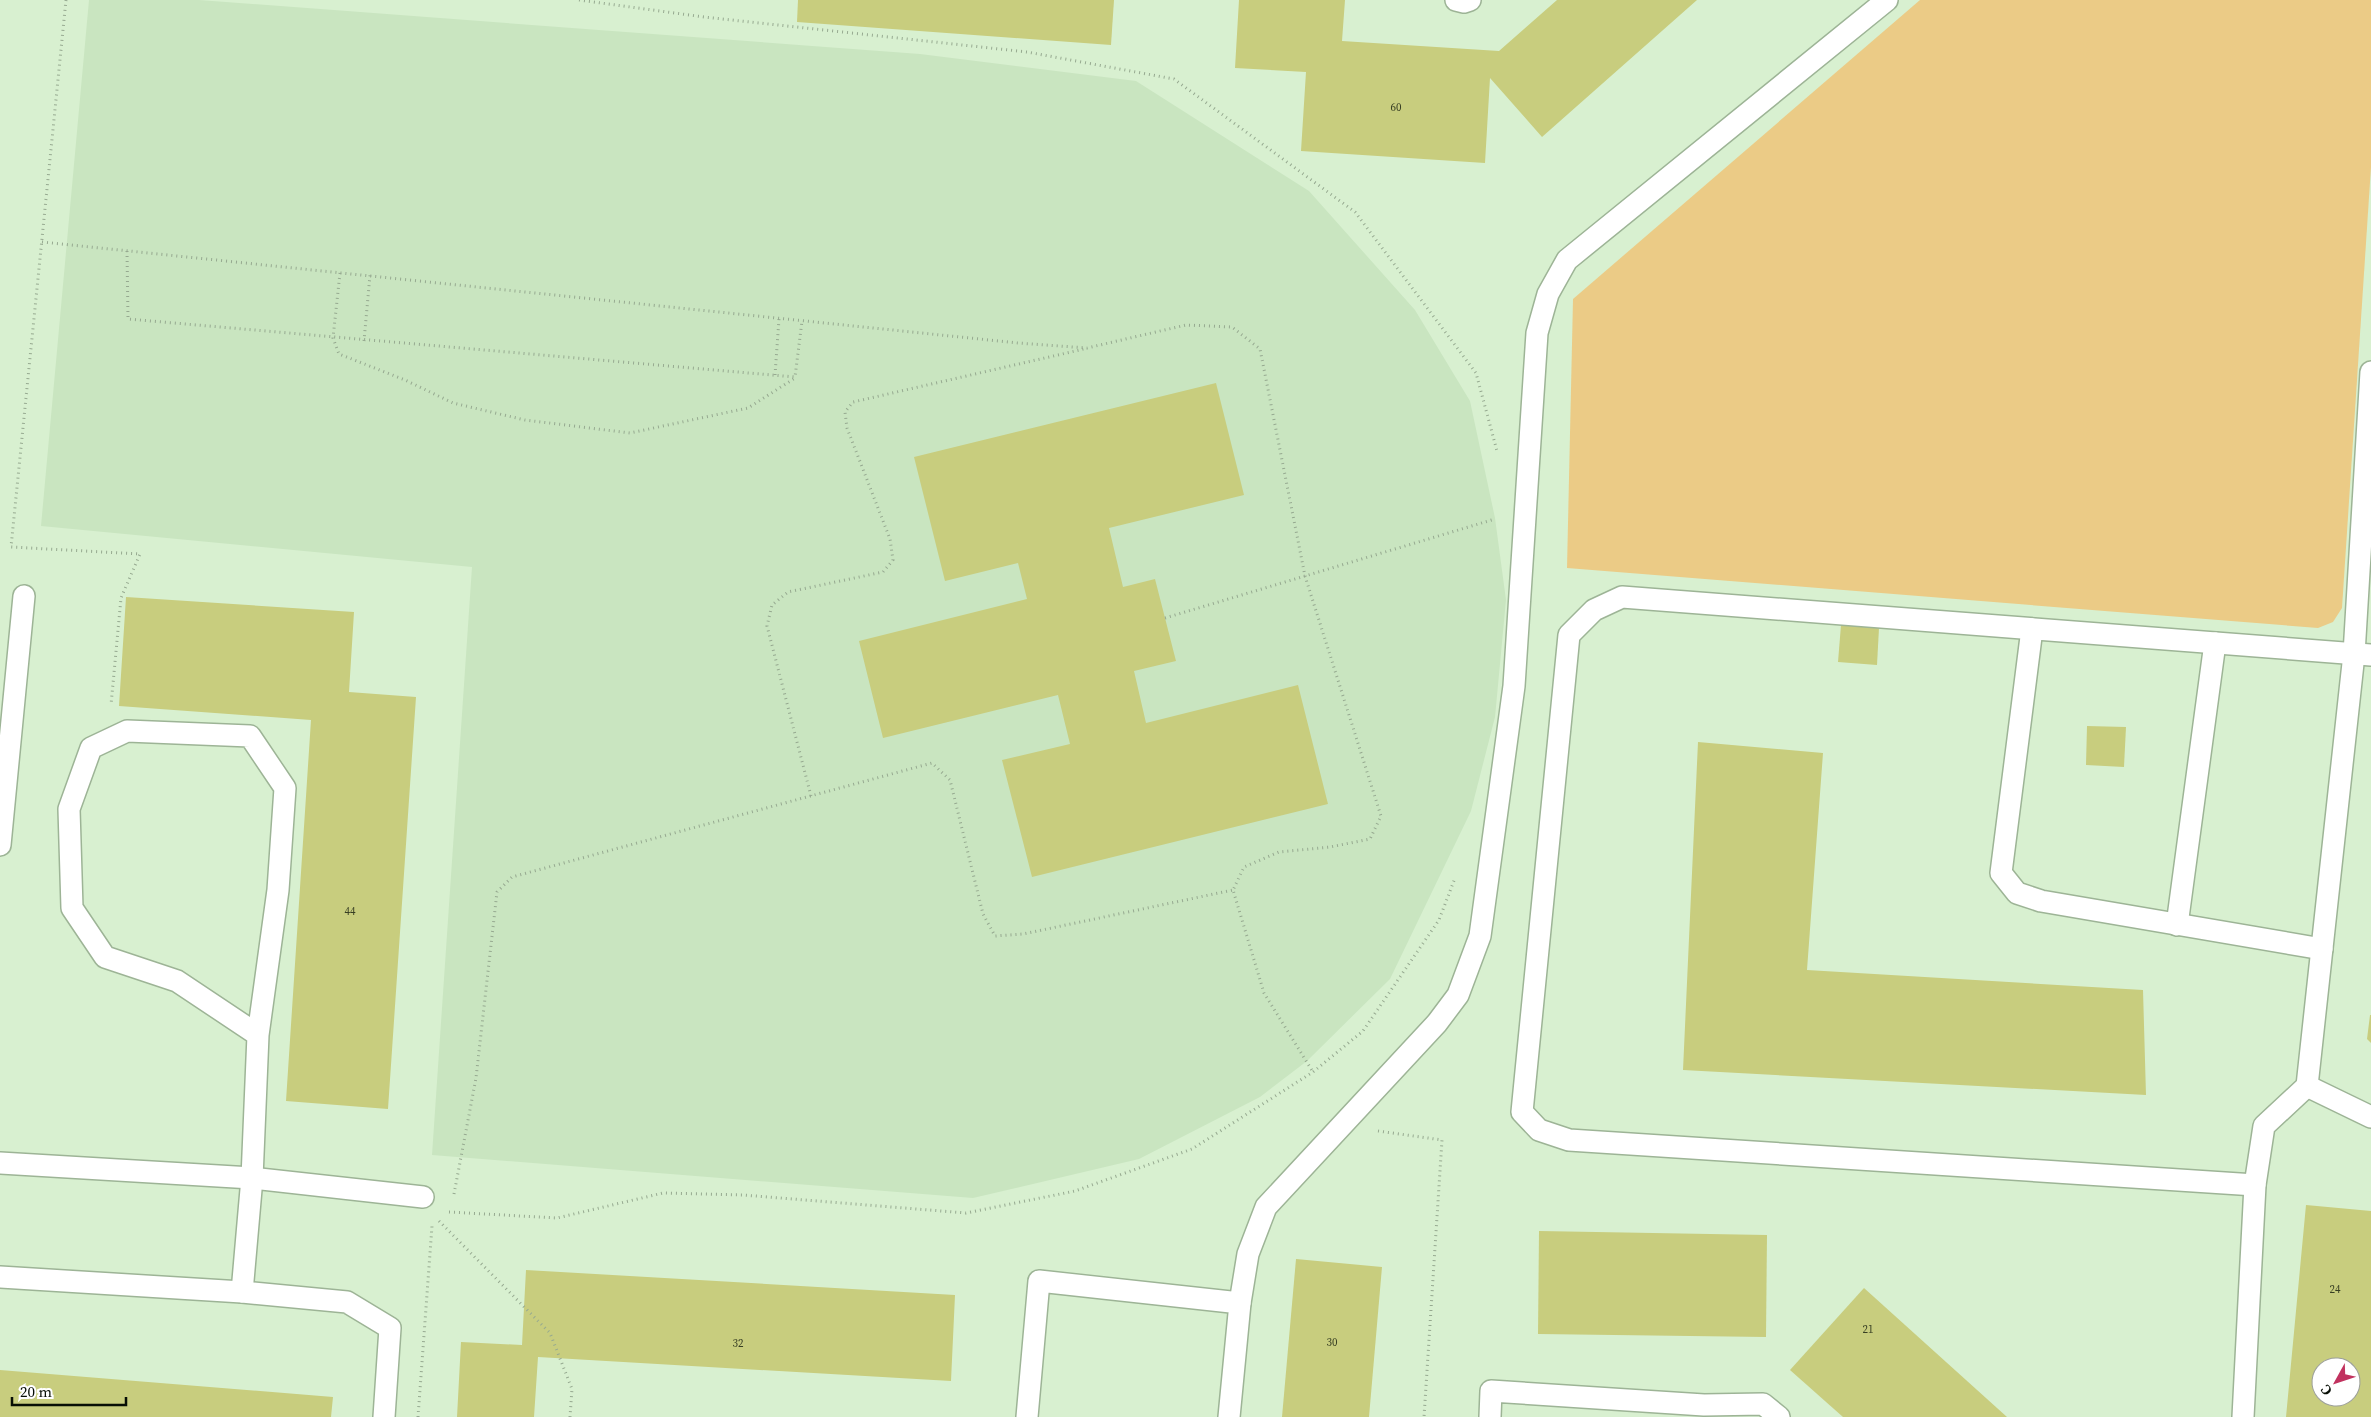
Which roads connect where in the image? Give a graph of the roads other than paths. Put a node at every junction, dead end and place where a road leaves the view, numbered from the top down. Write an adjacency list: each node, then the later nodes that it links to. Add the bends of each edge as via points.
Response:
1 (1456, 0): 2 (lane)
2 (1470, 0)
3 (1888, 0): 21 (lane, via 1567,260 1548,294 1537,333 1514,686 1480,936 1458,995 1437,1023 1266,1207 1248,1254)
4 (2371, 372): 8 (lane)
5 (24, 596): 9 (lane)
6 (2032, 629): 7 (lane); 10 (lane, via 2001,874 2017,893 2042,901); 17 (lane, via 1622,596 1594,610 1569,635 1522,1112 1539,1130 1569,1140)
7 (2215, 643): 8 (lane); 10 (lane)
8 (2362, 655): 11 (lane)
9 (0, 845)
10 (2177, 925): 11 (lane)
11 (2322, 950): 13 (lane)
12 (258, 1035): 12 (lane, via 177,981 105,956 72,908 68,809 91,748 127,731 250,736 286,788 278,890); 16 (lane)
13 (2307, 1086): 14 (lane); 17 (lane, via 2264,1126)
14 (2371, 1117)
15 (0, 1163): 16 (lane)
16 (252, 1178): 18 (lane); 20 (lane)
17 (2255, 1185): 28 (lane)
18 (423, 1197)
19 (0, 1277): 20 (lane)
20 (242, 1292): 23 (lane, via 347,1302 390,1328)
21 (1240, 1303): 24 (lane, via 1039,1281); 25 (lane)
22 (1704, 1411): 26 (lane, via 1491,1391); 27 (lane, via 1763,1404)
23 (384, 1417)
24 (1027, 1417)
25 (1229, 1417)
26 (1490, 1417)
27 (1779, 1417)
28 (2243, 1417)

